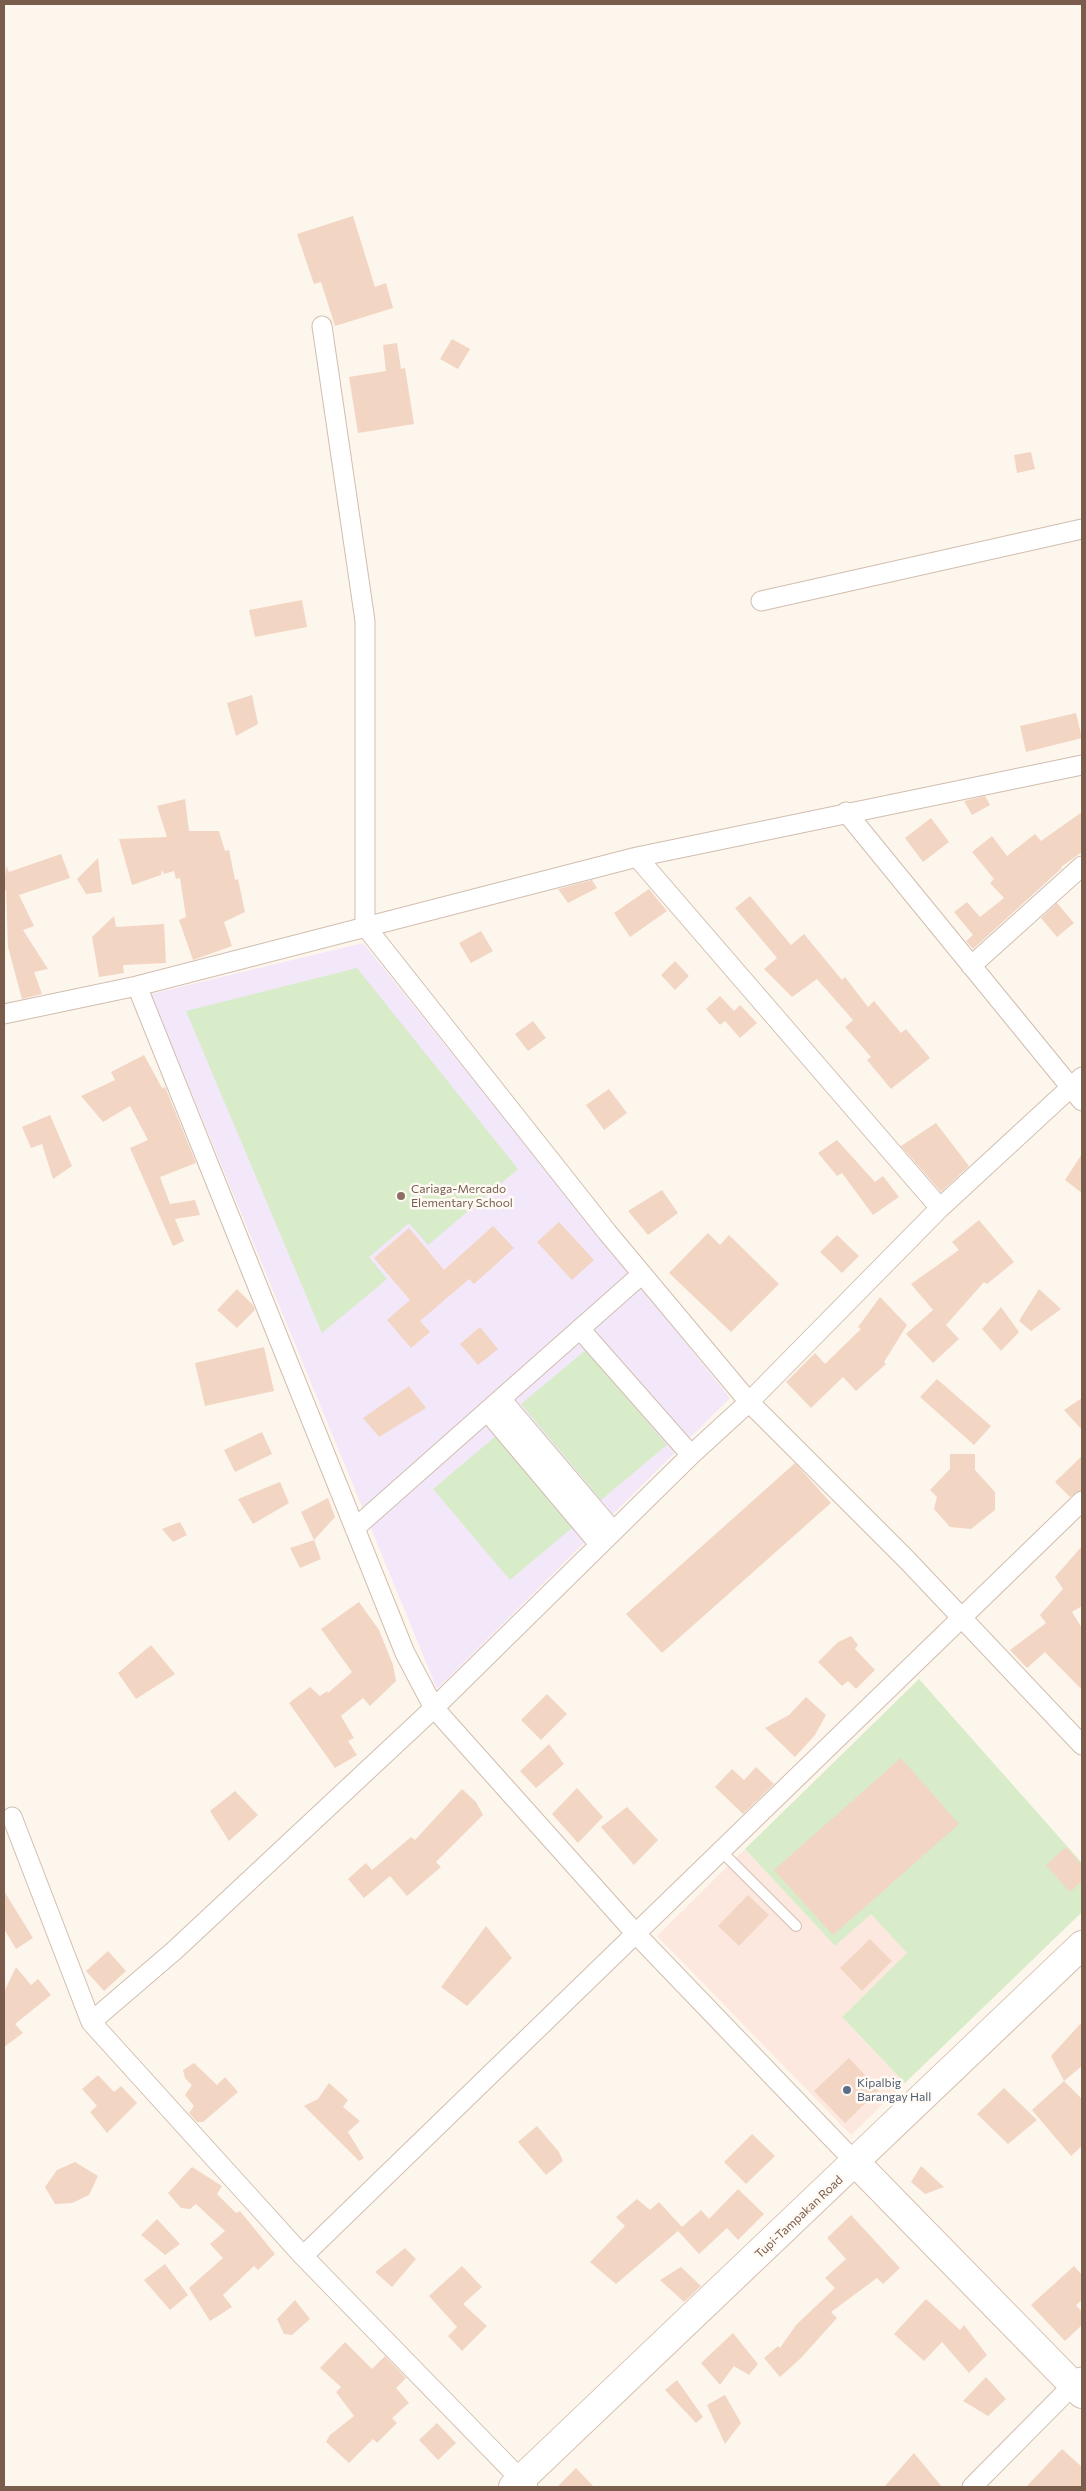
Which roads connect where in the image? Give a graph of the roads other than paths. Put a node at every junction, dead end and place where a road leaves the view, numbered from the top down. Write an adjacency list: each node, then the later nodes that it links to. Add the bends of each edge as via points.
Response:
1 (322, 326): 8 (street, via 365,621)
2 (1082, 529): 3 (street)
3 (761, 600)
4 (1082, 765): 5 (street)
5 (846, 812): 6 (street); 9 (street)
6 (636, 857): 8 (street); 13 (street)
7 (1082, 866): 9 (street)
8 (365, 926): 10 (street); 14 (street)
9 (971, 966): 12 (street)
10 (136, 986): 11 (street); 20 (street)
11 (4, 1014)
12 (1078, 1089): 13 (street)
13 (940, 1208): 16 (street)
14 (642, 1274): 15 (street); 16 (street)
15 (580, 1329): 17 (street); 18 (street)
16 (749, 1402): 18 (street); 22 (street)
17 (494, 1405): 20 (street); 21 (street)
18 (691, 1455): 21 (street)
19 (1082, 1502): 22 (street)
20 (355, 1528): 23 (street, via 406,1653)
21 (606, 1538): 23 (street)
22 (962, 1618): 24 (street); 26 (street)
23 (434, 1708): 28 (street); 30 (street, via 175,1950)
24 (1082, 1745)
25 (12, 1817): 30 (street)
26 (722, 1852): 27 (lane); 28 (street)
27 (796, 1926)
28 (637, 1935): 31 (street); 32 (street)
29 (1082, 1947): 31 (main road, Tupi-Tampakan Road)
30 (91, 2022): 32 (street)
31 (856, 2163): 33 (main road); 34 (main road, Tupi-Tampakan Road)
32 (303, 2256): 34 (street)
33 (1079, 2385): 35 (street)
34 (520, 2485)
35 (972, 2487)

